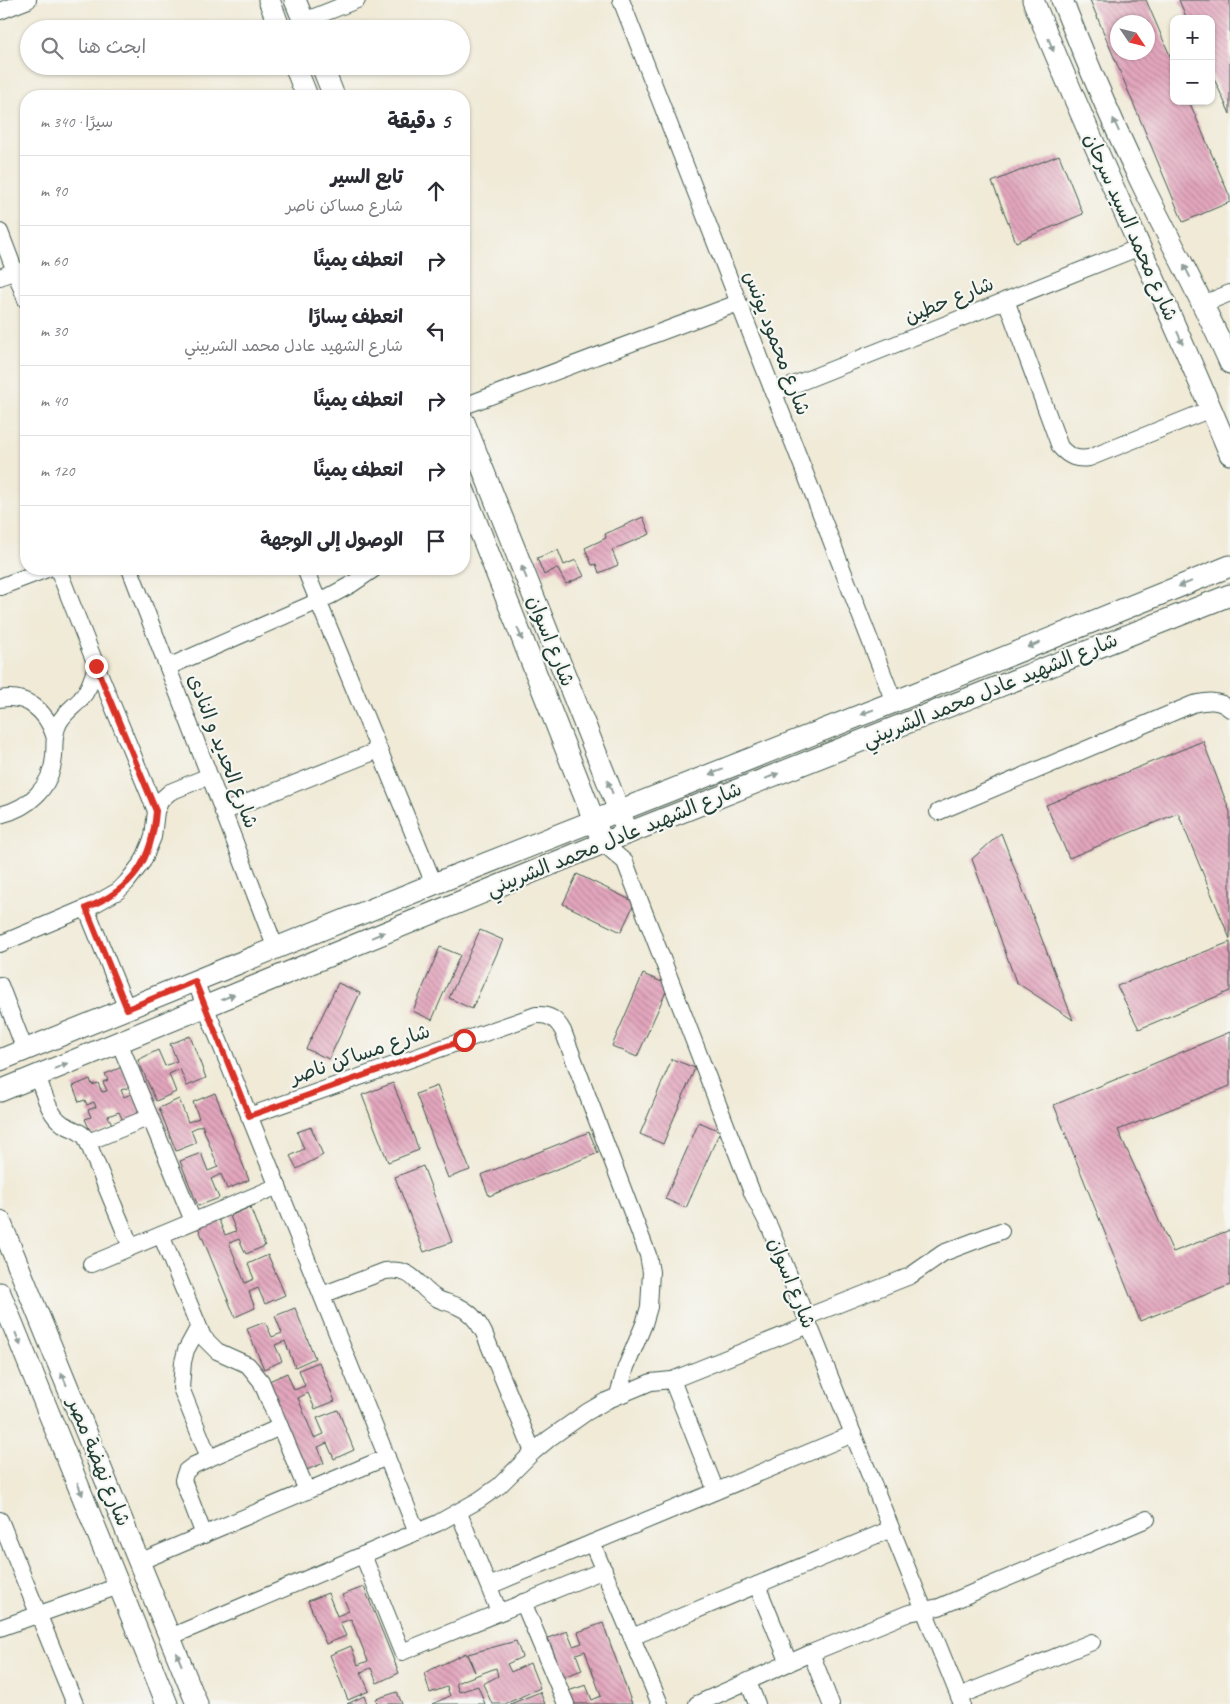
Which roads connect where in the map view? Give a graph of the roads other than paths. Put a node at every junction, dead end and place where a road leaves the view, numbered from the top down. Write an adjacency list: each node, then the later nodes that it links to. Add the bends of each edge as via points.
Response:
1 (28, 0): 8 (street)
2 (269, 0): 9 (street)
3 (295, 0): 10 (street)
4 (357, 0): 11 (street)
5 (621, 0): 22 (street, شارع محمود يونس)
6 (1033, 0): 17 (street, شارع محمد السيد سرحان, one-way to 17, via 1068,87)
7 (1062, 0): 23 (street, شارع محمد السيد سرحان, one-way to 7, via 1144,188)
8 (0, 11)
9 (277, 20)
10 (303, 20)
11 (315, 20)
12 (299, 75): 14 (street)
13 (326, 75): 15 (street)
14 (305, 90)
15 (332, 90)
16 (0, 232): 18 (street)
17 (1140, 246): 21 (street, شارع حطين); 25 (street, شارع محمد السيد سرحان, one-way to 25)
18 (7, 274): 19 (street)
19 (20, 291)
20 (1230, 293): 23 (street)
21 (1006, 300): 26 (street, شارع حطين); 28 (street, via 1060,447 1073,458 1090,458)
22 (738, 303): 26 (street, شارع محمود يونس); 27 (street)
23 (1203, 304): 24 (street, شارع محمد السيد سرحان)
24 (1227, 357): 25 (street, via 1214,366 1202,368)
25 (1191, 362): 28 (street, شارع محمد السيد سرحان)
26 (773, 392): 44 (street, شارع محمود يونس)
27 (470, 404)
28 (1219, 413): 30 (street, شارع محمد السيد سرحان)
29 (470, 437): 49 (street, شارع اسوان, one-way to 29)
30 (1230, 454)
31 (470, 521): 54 (street, شارع اسوان, one-way to 54)
32 (1230, 566): 44 (street, شارع الشهيد عادل محمد الشربيني, one-way to 44)
33 (32, 575): 38 (street)
34 (60, 575): 41 (street)
35 (132, 575): 42 (street, شارع الحديد و النادى)
36 (307, 575): 40 (street)
37 (365, 575): 40 (street)
38 (0, 587)
39 (1230, 595): 55 (street, شارع الشهيد عادل محمد الشربيني, one-way to 39)
40 (318, 601): 42 (street); 47 (street)
41 (96, 666): 46 (street, via 87,690 63,716); 50 (street)
42 (168, 667): 48 (street, شارع الحديد و النادى)
43 (0, 699): 46 (street, via 17,698 37,707 48,720)
44 (894, 702): 49 (street, شارع الشهيد عادل محمد الشربيني, one-way to 49)
45 (1230, 709): 52 (street, via 1225,704 1209,700 1193,704)
46 (54, 735): 53 (street, via 52,767 45,786 31,802)
47 (379, 750): 51 (street); 58 (street)
48 (209, 776): 50 (street, via 170,792); 51 (street, شارع الحديد و النادى)
49 (619, 810): 54 (street, شارع الشهيد عادل محمد الشربيني); 55 (street, شارع اسوان)
50 (156, 811): 59 (street, via 154,837 136,872 118,891)
51 (224, 812): 61 (street, شارع الحديد و النادى)
52 (938, 812)
53 (0, 815)
54 (594, 820): 56 (street, شارع اسوان); 58 (street, شارع الشهيد عادل محمد الشربيني)
55 (628, 833): 56 (street, شارع الشهيد عادل محمد الشربيني); 57 (street, شارع اسوان)
56 (603, 842): 57 (street, شارع اسوان); 64 (street, شارع الشهيد عادل محمد الشربيني, one-way to 56)
57 (625, 862): 83 (street, شارع اسوان, via 753,1195)
58 (434, 884): 61 (street, شارع الشهيد عادل محمد الشربيني)
59 (86, 908): 60 (street); 65 (street)
60 (0, 944)
61 (276, 949): 62 (street, شارع الشهيد عادل محمد الشربيني)
62 (195, 981): 64 (street); 65 (street, شارع الشهيد عادل محمد الشربيني)
63 (0, 985): 67 (street)
64 (206, 1007): 66 (street, شارع الشهيد عادل محمد الشربيني); 71 (street)
65 (127, 1009): 67 (street, شارع الشهيد عادل محمد الشربيني)
66 (119, 1042): 69 (street, شارع الشهيد عادل محمد الشربيني, one-way to 66); 72 (street)
67 (25, 1050): 68 (street, شارع الشهيد عادل محمد الشربيني)
68 (0, 1060)
69 (37, 1076): 70 (street, شارع الشهيد عادل محمد الشربيني); 73 (street, via 55,1117 83,1134)
70 (0, 1091)
71 (249, 1116): 74 (street); 86 (street, شارع مساكن ناصر, via 536,1014 553,1018 563,1031 643,1238 651,1272 644,1324)
72 (150, 1117): 73 (street); 76 (street)
73 (88, 1142): 79 (street)
74 (278, 1186): 76 (street); 82 (street)
75 (0, 1221): 90 (street, شارع نهضة مصر, one-way to 75)
76 (193, 1221): 78 (street)
77 (1001, 1231): 83 (street, via 943,1253 910,1276)
78 (161, 1235): 79 (street); 84 (street)
79 (131, 1247): 80 (street)
80 (91, 1264)
81 (0, 1293): 93 (street, شارع نهضة مصر, one-way to 93)
82 (322, 1295): 89 (street, via 385,1270 394,1270 411,1275 438,1299 466,1310 480,1324); 91 (street)
83 (808, 1321): 85 (street); 88 (street, شارع اسوان)
84 (198, 1328): 87 (street, via 217,1351 253,1370 261,1381); 92 (street, via 186,1350 181,1388)
85 (672, 1380): 86 (street, via 650,1382); 95 (street)
86 (618, 1395): 89 (street, via 568,1424)
87 (280, 1427): 92 (street); 94 (street)
88 (853, 1434): 95 (street); 99 (street, شارع اسوان)
89 (533, 1452): 96 (street, via 499,1486)
90 (96, 1455): 93 (street); 104 (street, شارع نهضة مصر)
91 (387, 1457): 94 (street); 100 (street)
92 (209, 1458): 101 (street, via 191,1466 183,1480)
93 (70, 1466): 107 (street, شارع نهضة مصر, one-way to 107)
94 (307, 1491): 101 (street)
95 (716, 1491): 102 (street)
96 (459, 1513): 100 (street); 108 (street)
97 (0, 1520): 112 (street)
98 (1147, 1520): 110 (street, via 947,1604)
99 (891, 1529): 106 (street); 110 (street, شارع اسوان)
100 (417, 1532): 103 (street)
101 (204, 1535): 104 (street)
102 (592, 1543): 105 (street); 108 (street)
103 (364, 1555): 111 (street, via 402,1652); 114 (street)
104 (139, 1562): 114 (street, شارع نهضة مصر)
105 (604, 1570): 109 (street); 115 (street)
106 (757, 1585): 115 (street); 118 (street)
107 (119, 1586): 112 (street); 122 (street, شارع نهضة مصر)
108 (489, 1586): 111 (street)
109 (523, 1602): 111 (street); 124 (street)
110 (924, 1610): 117 (street, via 909,1613); 120 (street, شارع اسوان)
111 (499, 1612)
112 (38, 1614): 113 (street); 121 (street)
113 (0, 1628)
114 (170, 1637): 123 (street, شارع نهضة مصر, one-way to 114)
115 (632, 1637): 125 (street)
116 (1092, 1642): 120 (street)
117 (811, 1654): 118 (street); 128 (street)
118 (789, 1663): 119 (street)
119 (748, 1682): 126 (street); 127 (street)
120 (960, 1700)
121 (75, 1704)
122 (167, 1704)
123 (197, 1704)
124 (566, 1704)
125 (660, 1704)
126 (697, 1704)
127 (757, 1704)
128 (832, 1704)

